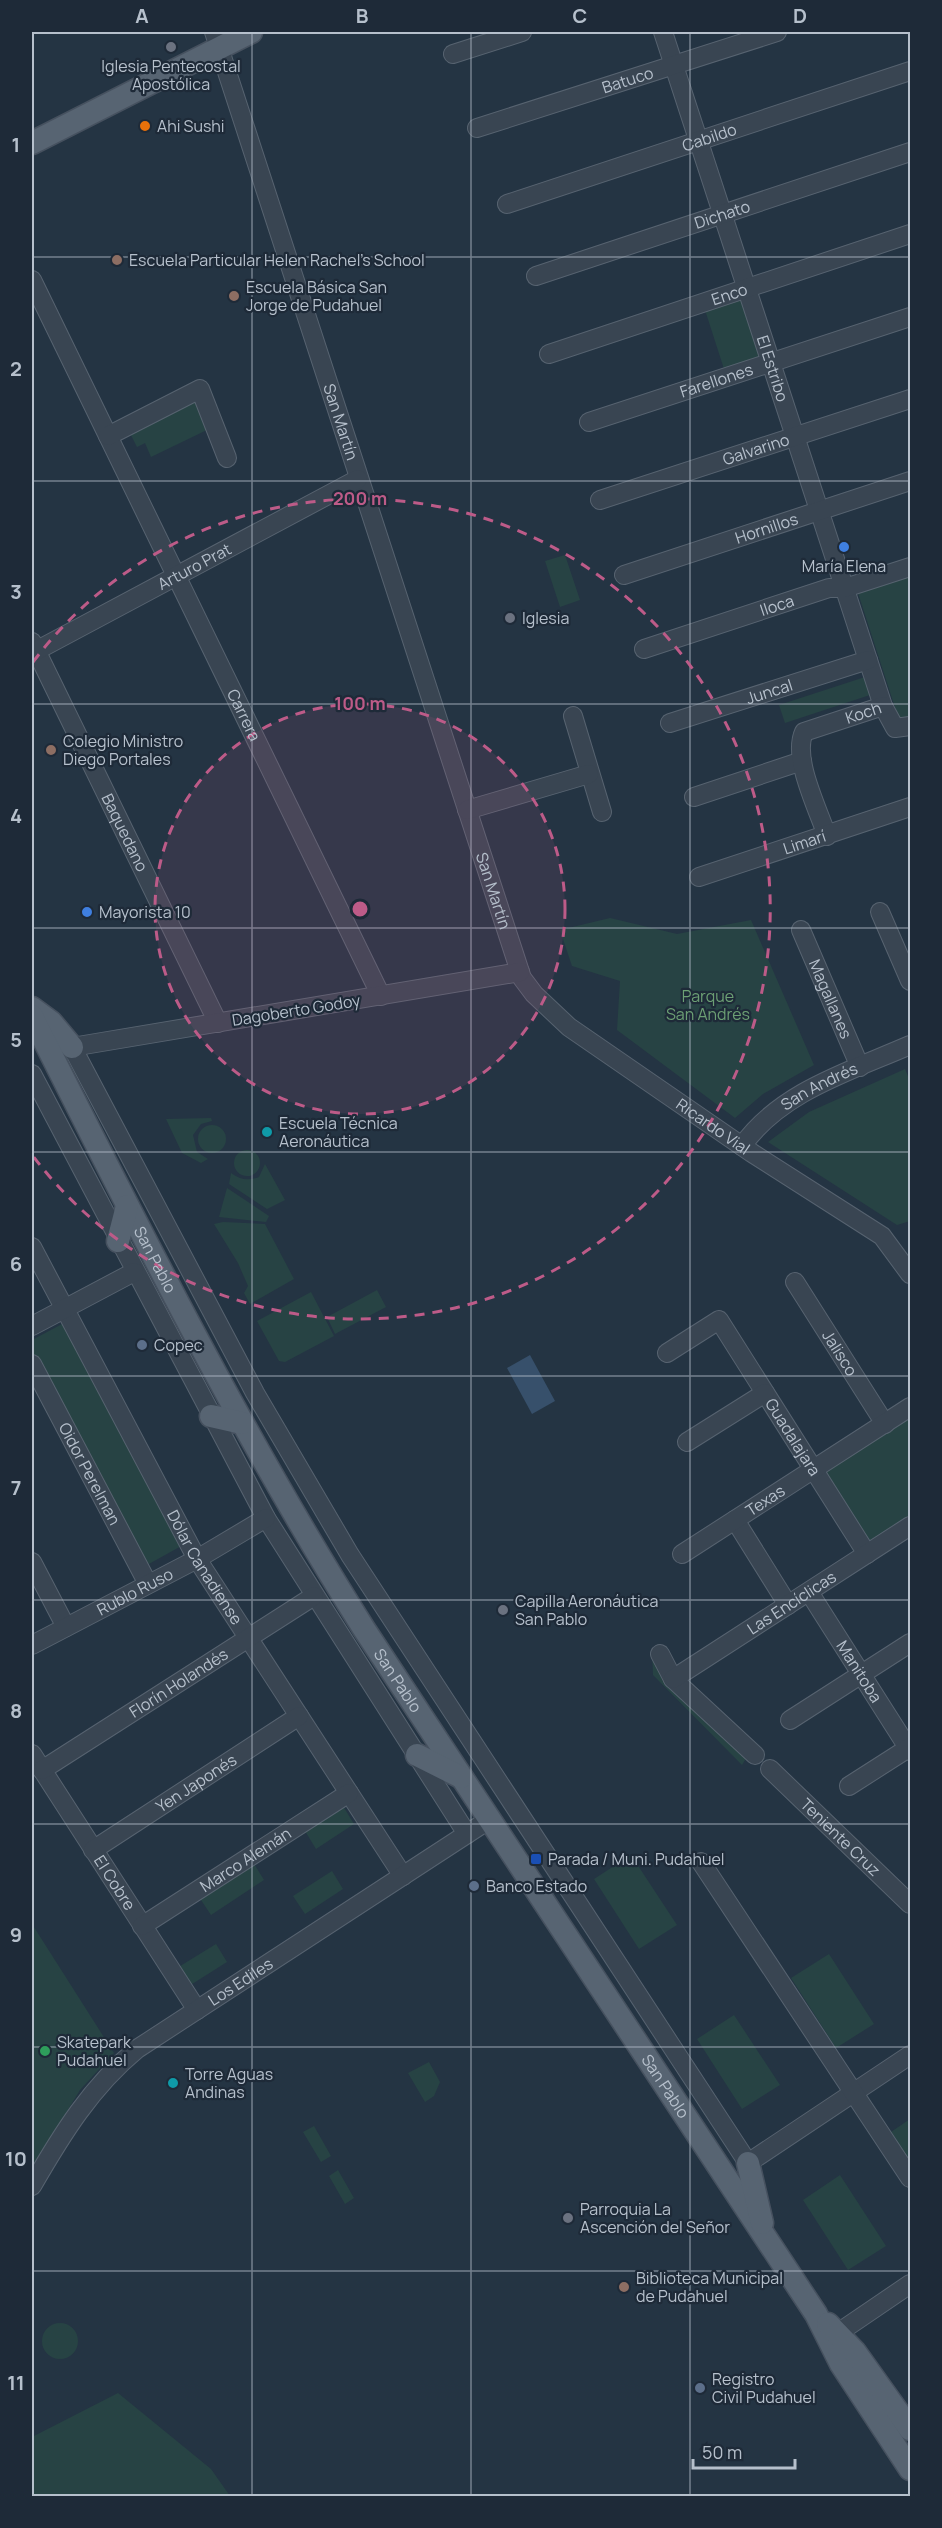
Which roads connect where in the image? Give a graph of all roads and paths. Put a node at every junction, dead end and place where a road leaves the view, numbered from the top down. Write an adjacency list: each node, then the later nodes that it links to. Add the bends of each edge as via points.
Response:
1 (251, 32): 5 (main road)
2 (522, 32): 6 (street)
3 (663, 32): 7 (street, El Estribo)
4 (777, 32): 7 (street, Batuco)
5 (216, 40): 11 (main road); 27 (street, San Martín)
6 (453, 54)
7 (674, 65): 9 (street, Batuco); 10 (street, El Estribo)
8 (910, 71): 10 (street, Cabildo)
9 (477, 128)
10 (699, 141): 13 (street, Cabildo); 14 (street, El Estribo)
11 (32, 143)
12 (910, 152): 14 (street, Dichato)
13 (507, 204)
14 (723, 214): 16 (street, Dichato); 18 (street, El Estribo)
15 (910, 234): 18 (street, Enco)
16 (536, 276)
17 (32, 280): 24 (street, Carrera)
18 (747, 289): 20 (street, Enco); 21 (street, El Estribo)
19 (910, 316): 21 (street, Farellones)
20 (549, 354)
21 (771, 362): 23 (street, Farellones); 25 (street, El Estribo)
22 (910, 399): 25 (street, Galvarino)
23 (589, 422)
24 (108, 436): 26 (street, via 200,389); 33 (street, Carrera)
25 (795, 437): 29 (street, Galvarino); 30 (street, El Estribo)
26 (227, 458)
27 (358, 479): 33 (street, Arturo Prat); 46 (street, San Martín)
28 (910, 481): 30 (street, Hornillos)
29 (600, 500)
30 (820, 511): 32 (street, Hornillos); 34 (street, El Estribo)
31 (910, 567): 34 (street, Iloca)
32 (624, 575)
33 (177, 576): 35 (street, Arturo Prat); 54 (street, Carrera)
34 (845, 588): 36 (street, Iloca, via 829,588); 37 (street, El Estribo)
35 (33, 649): 57 (street, Baquedano)
36 (644, 650)
37 (868, 660): 38 (street, El Estribo); 40 (street, Juncal)
38 (883, 706): 41 (street, Koch, via 894,728); 42 (street, Koch, via 804,732 799,743)
39 (573, 716): 43 (street)
40 (670, 723)
41 (910, 726)
42 (802, 761): 44 (street); 48 (street)
43 (589, 774): 46 (street); 47 (street)
44 (694, 797)
45 (910, 807): 48 (street, Limarí)
46 (467, 810): 52 (street, San Martín)
47 (602, 812)
48 (827, 836): 49 (street, Limarí)
49 (699, 877)
50 (880, 912): 53 (street)
51 (801, 930): 60 (street, Magallanes)
52 (520, 972): 54 (street, Dagoberto Godoy); 62 (street, Ricardo Vial, via 534,994 564,1023)
53 (910, 981)
54 (381, 996): 57 (street, Dagoberto Godoy)
55 (32, 1008): 59 (main road, via 56,1027)
56 (32, 1016): 63 (main road, San Pablo)
57 (218, 1023): 59 (street, Dagoberto Godoy)
58 (910, 1046): 60 (street, San Andrés)
59 (72, 1047): 119 (street, San Pablo, via 255,1393 350,1555)
60 (860, 1067): 62 (street, San Andrés, via 784,1104 756,1127)
61 (32, 1074): 64 (street, San Pablo)
62 (742, 1146): 67 (street, Ricardo Vial, via 882,1236)
63 (127, 1206): 64 (main road); 76 (main road, San Pablo)
64 (118, 1241): 66 (street, San Pablo)
65 (32, 1247): 69 (street, Dólar Canadiense)
66 (134, 1272): 69 (street); 75 (street, San Pablo)
67 (910, 1274)
68 (795, 1282): 77 (street, Jalisco)
69 (64, 1309): 70 (street); 85 (street, Dólar Canadiense)
70 (32, 1326)
71 (667, 1353): 73 (street, Guadalajara, via 719,1320)
72 (32, 1364): 87 (street, Oidor Perelman)
73 (765, 1393): 78 (street); 79 (street, Guadalajara)
74 (910, 1407): 77 (street, Texas)
75 (211, 1416): 76 (main road); 80 (street, San Pablo)
76 (242, 1424): 106 (main road, San Pablo, via 335,1583)
77 (885, 1424): 79 (street, Texas)
78 (687, 1442)
79 (814, 1470): 81 (street, Texas); 84 (street, Guadalajara)
80 (266, 1518): 85 (street, Rublo Ruso); 89 (street, San Pablo)
81 (735, 1520): 83 (street, Texas); 90 (street)
82 (910, 1526): 84 (street, Las Encíclicas)
83 (682, 1554)
84 (867, 1554): 88 (street, Las Encíclicas)
85 (197, 1559): 87 (street, Rublo Ruso); 92 (street, Dólar Canadiense)
86 (32, 1562): 91 (street)
87 (148, 1584): 91 (street, Rublo Ruso)
88 (808, 1592): 90 (street, Las Encíclicas); 96 (street, Manitoba)
89 (314, 1596): 92 (street, Florín Holandés); 102 (street, San Pablo)
90 (788, 1605): 97 (street, Las Encíclicas)
91 (66, 1627): 94 (street, Rublo Ruso)
92 (249, 1638): 98 (street, Dólar Canadiense); 105 (street, Florín Holandés)
93 (910, 1643): 96 (street)
94 (32, 1645)
95 (660, 1654): 97 (street)
96 (861, 1674): 99 (street); 100 (street, Manitoba)
97 (673, 1679): 103 (street)
98 (299, 1716): 108 (street, Dólar Canadiense); 111 (street, Yen Japonés)
99 (790, 1720)
100 (910, 1749): 107 (street)
101 (32, 1754): 105 (street, El Cobre)
102 (417, 1755): 106 (main road); 110 (street, San Pablo)
103 (754, 1755)
104 (770, 1769): 114 (street, Teniente Cruz)
105 (42, 1770): 111 (street, El Cobre)
106 (463, 1779): 109 (main road, San Pablo)
107 (849, 1786)
108 (349, 1793): 113 (street, Dólar Canadiense); 115 (street, Marco Alemán)
109 (490, 1819): 110 (street, Los Ediles); 122 (main road, San Pablo)
110 (467, 1834): 113 (street, Los Ediles)
111 (93, 1850): 115 (street, El Cobre)
112 (701, 1862): 118 (street)
113 (403, 1876): 116 (street, Los Ediles)
114 (910, 1904)
115 (142, 1926): 116 (street, El Cobre)
116 (197, 2010): 121 (street, Los Ediles, via 112,2070 84,2100)
117 (910, 2055): 118 (street)
118 (854, 2093): 119 (street); 120 (street)
119 (748, 2163): 122 (main road)
120 (910, 2178)
121 (32, 2186)
122 (765, 2236): 124 (main road, San Pablo)
123 (910, 2284): 125 (street)
124 (816, 2313): 125 (main road, San Pablo); 127 (main road, San Pablo, via 841,2364)
125 (838, 2333): 126 (main road, San Pablo)
126 (910, 2429)
127 (910, 2469)

